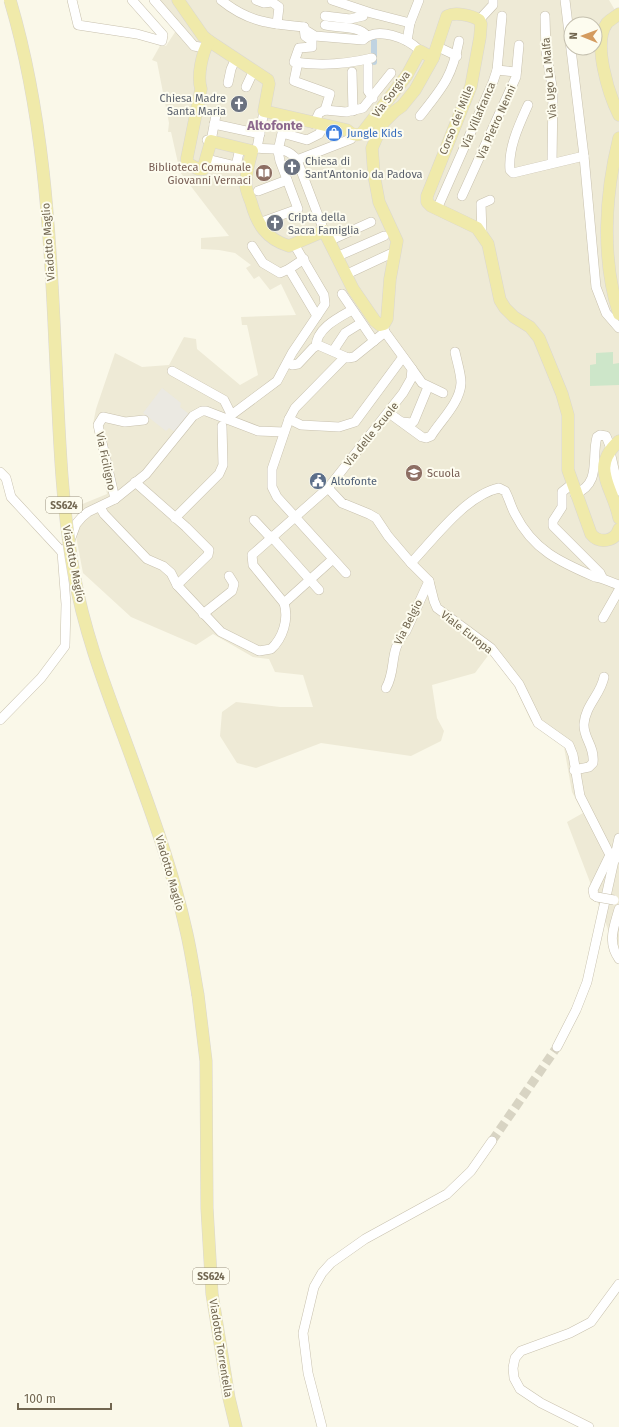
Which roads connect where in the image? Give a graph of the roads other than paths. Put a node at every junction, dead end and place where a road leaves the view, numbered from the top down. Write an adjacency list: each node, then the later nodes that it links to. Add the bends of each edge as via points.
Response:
1 (10, 0): 139 (main road, Viadotto Maglio / SS624, bridge, via 38,128 46,201 62,482 74,577 104,685 160,836 187,933 206,1061)
2 (72, 0): 3 (street, via 78,24 162,41 163,35)
3 (132, 0)
4 (154, 0): 25 (street, via 194,46)
5 (178, 0): 25 (main road)
6 (220, 0): 19 (street, via 246,17)
7 (256, 0): 19 (street, via 277,5)
8 (332, 0): 13 (street)
9 (350, 0): 14 (street)
10 (419, 0): 20 (street)
11 (493, 0): 18 (street, via 493,5)
12 (565, 0): 54 (street)
13 (363, 11): 14 (street); 22 (street, via 363,16 357,18 325,20 364,32)
14 (378, 14): 20 (street)
15 (619, 14): 44 (main road, via 607,23 601,42 608,89)
16 (502, 16): 33 (street, Via Villafranca)
17 (545, 16): 57 (street, Via Ugo La Malfa, via 546,51 553,92)
18 (479, 20): 28 (main road, via 465,15 449,15 445,19); 62 (main road, Corso dei Mille, via 480,37 471,86 427,196 427,202)
19 (277, 24): 21 (street)
20 (410, 24): 23 (street)
21 (304, 27): 22 (street, via 309,34 315,36 363,40); 31 (street, via 305,36 312,41 312,47 299,48)
22 (367, 36): 23 (street, via 381,34)
23 (407, 41): 27 (street)
24 (459, 41): 29 (street)
25 (207, 45): 30 (main road); 55 (main road, via 199,84 201,89 193,137 187,158 188,164 201,170)
26 (519, 46): 35 (street, Via Pietro Nenni)
27 (420, 51): 28 (main road); 48 (main road, Via Sorgiva, via 407,75 363,132)
28 (435, 52): 29 (street); 80 (main road, via 415,90 383,123 372,148 379,202 398,241)
29 (457, 56): 45 (street, via 450,76)
30 (236, 58): 32 (main road); 37 (street)
31 (296, 62): 39 (street, via 370,62 368,91); 41 (street, via 294,81 330,94)
32 (254, 70): 38 (street); 42 (main road, via 269,82)
33 (497, 70): 35 (street); 62 (street, Via Villafranca)
34 (352, 72): 43 (street)
35 (516, 72): 60 (street, Via Pietro Nenni)
36 (391, 73): 39 (street)
37 (228, 83)
38 (246, 87)
39 (372, 98): 43 (street, via 363,108)
40 (528, 105): 57 (street, via 516,132 510,170 513,173)
41 (325, 110): 43 (street); 46 (street, via 319,113)
42 (264, 111): 46 (main road); 47 (street)
43 (353, 111)
44 (619, 115)
45 (420, 116)
46 (319, 125): 48 (main road); 53 (street, via 319,134 307,140 282,133)
47 (260, 134): 50 (street, via 215,119); 52 (street)
48 (355, 134): 56 (street, via 351,139)
49 (619, 138): 77 (main road, via 612,166 607,219 611,276)
50 (209, 140): 51 (main road); 55 (main road)
51 (240, 148): 52 (main road); 55 (street, via 236,166)
52 (255, 149): 53 (street); 64 (main road, via 248,169 246,187)
53 (278, 150): 56 (street, via 288,150); 58 (street)
54 (584, 156): 57 (street); 81 (street, via 596,287 606,313)
55 (207, 159)
56 (297, 160): 66 (street)
57 (552, 163)
58 (287, 180): 59 (street); 64 (street, via 298,209)
59 (258, 191)
60 (462, 196)
61 (490, 200): 65 (street, via 481,204)
62 (434, 208): 65 (main road, via 477,228)
63 (371, 222): 66 (street)
64 (258, 223): 68 (main road, via 268,236 282,244)
65 (482, 234): 104 (main road, via 488,244 500,300 514,317 530,327 539,338 562,394 568,415 567,460)
66 (326, 236): 68 (main road); 71 (main road)
67 (384, 236): 71 (street)
68 (294, 244): 72 (street)
69 (252, 246): 73 (street, via 263,263 276,272)
70 (390, 254): 74 (street)
71 (336, 257): 74 (main road)
72 (304, 259): 73 (street); 78 (street, via 325,298 324,307)
73 (289, 269): 78 (street)
74 (345, 275): 80 (main road, via 375,321)
75 (342, 294): 76 (street)
76 (352, 310): 79 (street); 83 (street, via 327,326 316,340)
77 (619, 314)
78 (317, 316): 88 (street)
79 (361, 323): 82 (street); 84 (street, via 345,333)
80 (384, 328): 82 (street); 87 (street)
81 (619, 328)
82 (374, 341): 86 (street, via 357,356)
83 (316, 346): 84 (street); 88 (street, via 298,364 292,365)
84 (333, 351): 86 (street)
85 (455, 352): 97 (street, via 461,381 460,389 431,436 424,438)
86 (345, 357): 95 (street, via 295,408)
87 (403, 357): 89 (street); 95 (street, via 355,422 339,427 301,425)
88 (288, 362): 94 (street, via 276,381)
89 (412, 369): 91 (street); 93 (street, Via delle Scuole, via 411,379)
90 (172, 371): 94 (street, via 224,400)
91 (428, 387): 92 (street); 97 (street, via 414,421)
92 (443, 393)
93 (389, 412): 97 (street); 103 (street, Via delle Scuole)
94 (225, 419): 98 (street, via 258,431); 102 (street, Via Ficiligno, via 206,411 193,416 146,474); 109 (street, via 222,465 219,474)
95 (289, 419): 98 (street)
96 (144, 420): 106 (street, Via Ficiligno, via 125,422 103,417 98,425)
97 (402, 422)
98 (284, 432): 108 (street, via 271,478 275,493)
99 (614, 444): 104 (street, via 606,436 597,437 596,461 591,481 583,491); 110 (main road, via 604,462 603,471)
100 (611, 456): 105 (street)
101 (0, 472): 114 (street, via 6,478 11,497)
102 (135, 482): 106 (street, Via Ficiligno); 109 (street)
103 (328, 488): 108 (street, Via delle Scuole); 116 (street, via 342,503 376,518)
104 (574, 489): 112 (main road, via 595,539 607,540 613,537); 119 (street, via 564,489 562,492 562,507 553,521 553,526)
105 (619, 491)
106 (115, 499): 107 (street, Via Ficiligno)
107 (100, 507): 114 (street, Via Ficiligno, via 88,512 76,524 68,546); 122 (street, via 147,560 163,566 171,573)
108 (294, 516): 113 (street, Via delle Scuole); 115 (street)
109 (175, 518): 122 (street, via 210,553)
110 (619, 518)
111 (254, 520): 113 (street)
112 (619, 528)
113 (270, 537): 120 (street); 126 (street, Via delle Scuole, via 253,552 251,560)
114 (62, 552): 131 (street, via 66,604 65,646 41,678)
115 (333, 559): 117 (street); 120 (street)
116 (411, 563): 119 (street, via 460,512 479,496 499,488 505,491 514,514 527,533 548,555 595,578); 121 (street)
117 (346, 573)
118 (229, 576): 127 (street, via 234,584 232,591)
119 (602, 578): 123 (street)
120 (310, 580): 124 (street); 126 (street)
121 (429, 581): 130 (street, Via Belgio, via 395,649); 132 (street, Viale Europa, via 437,608 491,648 519,684 538,722 569,745)
122 (177, 585): 127 (street)
123 (619, 585)
124 (319, 590)
125 (619, 590): 128 (street)
126 (284, 603): 127 (street, via 287,618 280,636 275,646 264,651 245,646 229,637 212,625)
127 (203, 614)
128 (603, 618)
129 (604, 677): 132 (street, via 584,724 592,745 593,763 589,767)
130 (386, 688)
131 (0, 720)
132 (574, 770): 134 (street, Viale Europa, via 580,796)
133 (619, 838): 134 (street)
134 (615, 856): 135 (street, bridge, via 593,890 597,897); 138 (street, via 587,982)
135 (616, 901)
136 (619, 908): 137 (street, via 611,935 611,944)
137 (619, 959)
138 (557, 1047)
139 (208, 1124): 142 (main road, Viadotto Torrentella / SS624, via 207,1208 212,1294)
140 (492, 1141): 143 (street, via 471,1171 447,1194 365,1239 330,1263 322,1273 314,1287 303,1333 308,1373)
141 (619, 1284): 144 (street, via 591,1322 570,1333 522,1350 515,1358 514,1378 520,1389 541,1403)
142 (236, 1427)
143 (322, 1427)
144 (589, 1427)

